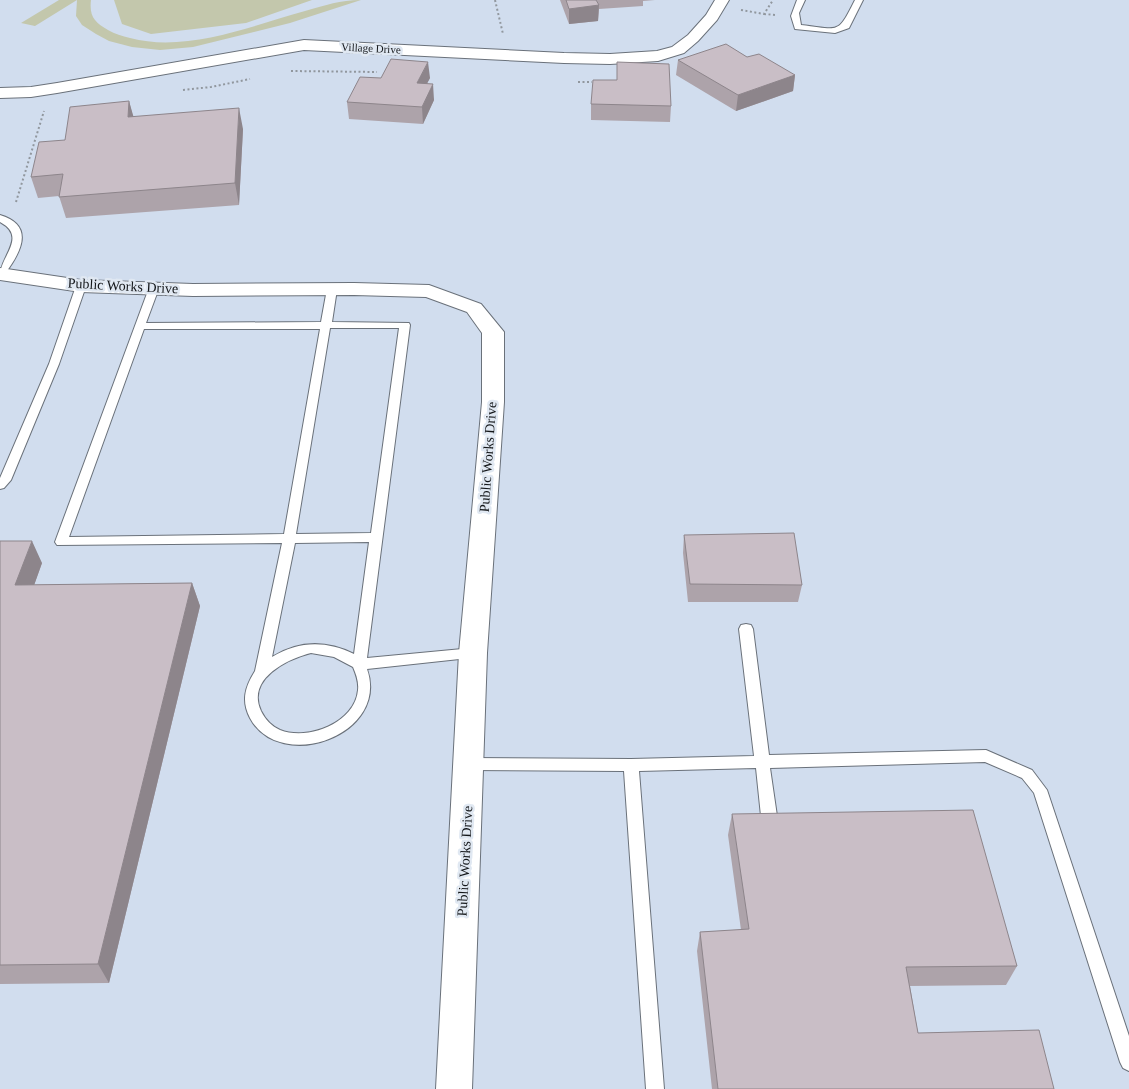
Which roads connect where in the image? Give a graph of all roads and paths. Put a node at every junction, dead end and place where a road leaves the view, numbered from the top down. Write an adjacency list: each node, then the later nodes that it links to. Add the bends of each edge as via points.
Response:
1 (495, 0): 5 (path, via 504,37 483,46)
2 (722, 0): 5 (street, Village Drive, via 693,38 678,50 658,56 610,59)
3 (801, 0): 4 (lane, via 794,11 798,27 835,31 846,26)
4 (859, 0)
5 (480, 54): 6 (street, Village Drive, via 304,45 57,88)
6 (0, 93)
7 (45, 110): 8 (path, via 17,202)
8 (9, 203)
9 (0, 218): 10 (lane, via 15,228 18,243)
10 (0, 274): 11 (street, Public Works Drive)
11 (81, 286): 12 (street, Public Works Drive); 16 (lane, via 50,372 6,480)
12 (154, 288): 13 (street, Public Works Drive); 14 (lane)
13 (332, 289): 15 (lane); 20 (street, Public Works Drive, via 429,291 474,308 493,332 493,402)
14 (140, 326): 15 (lane); 18 (lane, via 62,542)
15 (325, 326): 17 (lane, via 405,325); 18 (lane)
16 (0, 485)
17 (375, 537): 18 (lane); 21 (lane)
18 (289, 540): 22 (lane)
19 (746, 629): 23 (lane)
20 (473, 653): 21 (lane); 24 (street, Public Works Drive)
21 (359, 664): 22 (lane, via 345,654 311,648 293,652); 22 (lane, via 365,691 360,706 334,731 316,738 279,736 264,728 254,716 253,686)
22 (262, 671)
23 (762, 762): 25 (lane); 26 (lane); 27 (lane, via 986,756 1027,774 1040,790)
24 (469, 764): 25 (lane); 28 (street, Public Works Drive)
25 (631, 765): 29 (lane)
26 (769, 816)
27 (1129, 1062)
28 (454, 1089)
29 (655, 1089)

